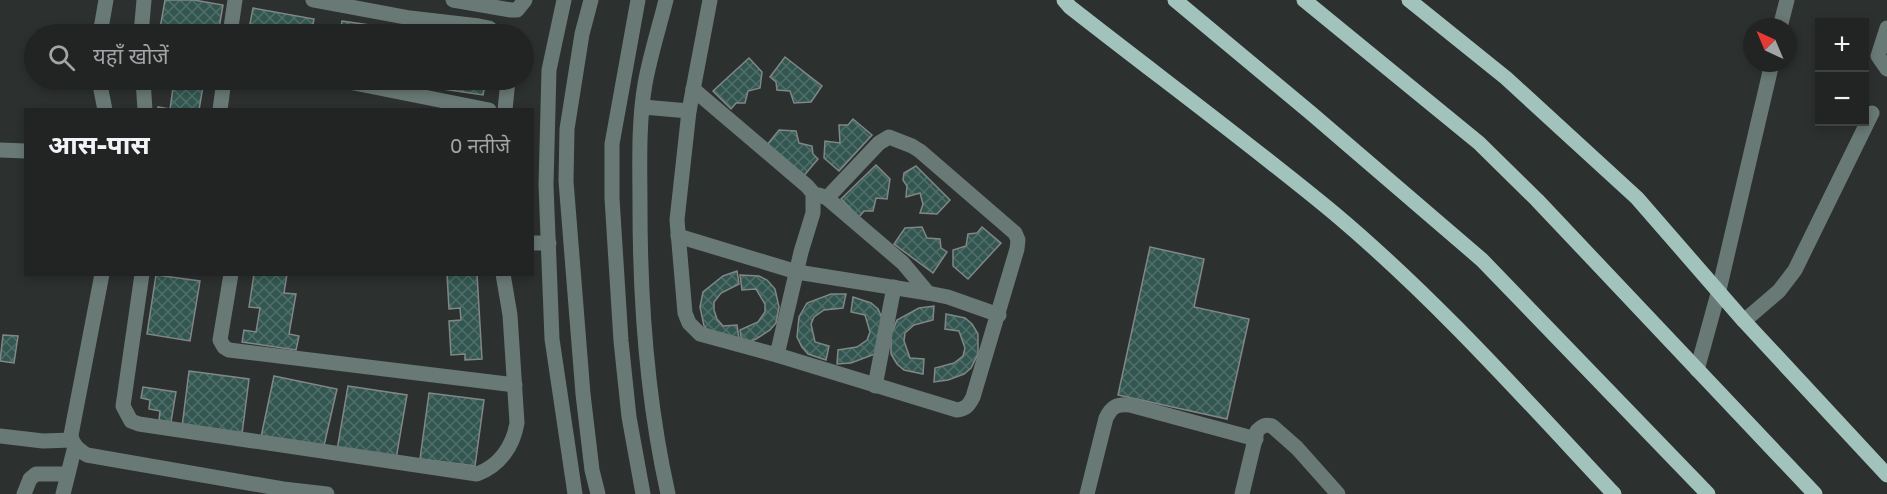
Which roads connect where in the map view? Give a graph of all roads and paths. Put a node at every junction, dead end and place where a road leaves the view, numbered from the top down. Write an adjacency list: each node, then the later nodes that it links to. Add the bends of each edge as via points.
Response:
1 (106, 0): 18 (street)
2 (144, 0): 19 (street)
3 (235, 0): 20 (street)
4 (313, 0): 21 (street)
5 (453, 0): 6 (street, via 511,10 518,10)
6 (525, 0)
7 (564, 0): 44 (street, via 549,70)
8 (591, 0): 68 (street, via 567,129 566,181 583,394)
9 (638, 0): 69 (street, via 612,144 612,198 623,363)
10 (666, 0): 31 (street, via 645,83)
11 (710, 0): 25 (street)
12 (1064, 0): 74 (main road, via 1335,215 1387,261 1451,321)
13 (1175, 0): 75 (main road, via 1482,260)
14 (1304, 0): 56 (main road, via 1479,143)
15 (1409, 0): 51 (main road, via 1506,78 1637,198)
16 (1787, 0): 17 (street)
17 (1782, 18)
18 (102, 24)
19 (142, 24)
20 (231, 24)
21 (456, 24)
22 (1887, 28): 23 (street, via 1878,56)
23 (1887, 69)
24 (1770, 72): 51 (street)
25 (693, 88): 37 (street); 41 (street)
26 (101, 90): 32 (street)
27 (144, 90): 33 (street)
28 (223, 90): 34 (street)
29 (389, 90): 35 (street)
30 (507, 90): 36 (street)
31 (643, 107): 37 (street); 70 (street, via 639,168 645,350 655,433)
32 (105, 108)
33 (145, 108)
34 (220, 108)
35 (479, 108)
36 (505, 108)
37 (689, 111): 42 (street)
38 (1872, 113): 54 (street, via 1795,270 1779,291)
39 (0, 150): 40 (street)
40 (24, 152)
41 (820, 196): 45 (street); 52 (street, via 903,263); 53 (street, via 884,139 895,138 912,146 1015,233 1017,249)
42 (678, 236): 45 (street); 55 (street, via 686,313 693,329)
43 (534, 243): 44 (street)
44 (549, 243): 67 (street, via 552,339)
45 (797, 272): 50 (street); 55 (street)
46 (102, 276): 61 (street, via 71,435)
47 (142, 276): 57 (street, via 123,397 125,413 139,424 477,474 493,466 512,442 517,423)
48 (231, 276): 57 (street, via 220,340 229,350)
49 (503, 276): 57 (street)
50 (894, 287): 52 (street); 58 (street)
51 (1719, 290): 54 (main road); 56 (street)
52 (928, 293): 53 (street)
53 (999, 315): 58 (street, via 973,397 964,409)
54 (1744, 321): 63 (main road)
55 (777, 355): 58 (street)
56 (1697, 370): 76 (main road)
57 (515, 385)
58 (875, 386)
59 (0, 436): 61 (street)
60 (1256, 439): 71 (street, via 1119,404 1113,406 1106,418); 72 (street); 73 (street, via 1261,426 1272,426)
61 (73, 443): 62 (street); 66 (street, via 87,455)
62 (67, 474): 64 (street, via 36,474 30,478); 65 (street)
63 (1887, 475)
64 (24, 494)
65 (63, 494)
66 (327, 494)
67 (574, 494)
68 (598, 494)
69 (643, 494)
70 (668, 494)
71 (1087, 494)
72 (1242, 494)
73 (1338, 494)
74 (1614, 494)
75 (1708, 494)
76 (1815, 494)

